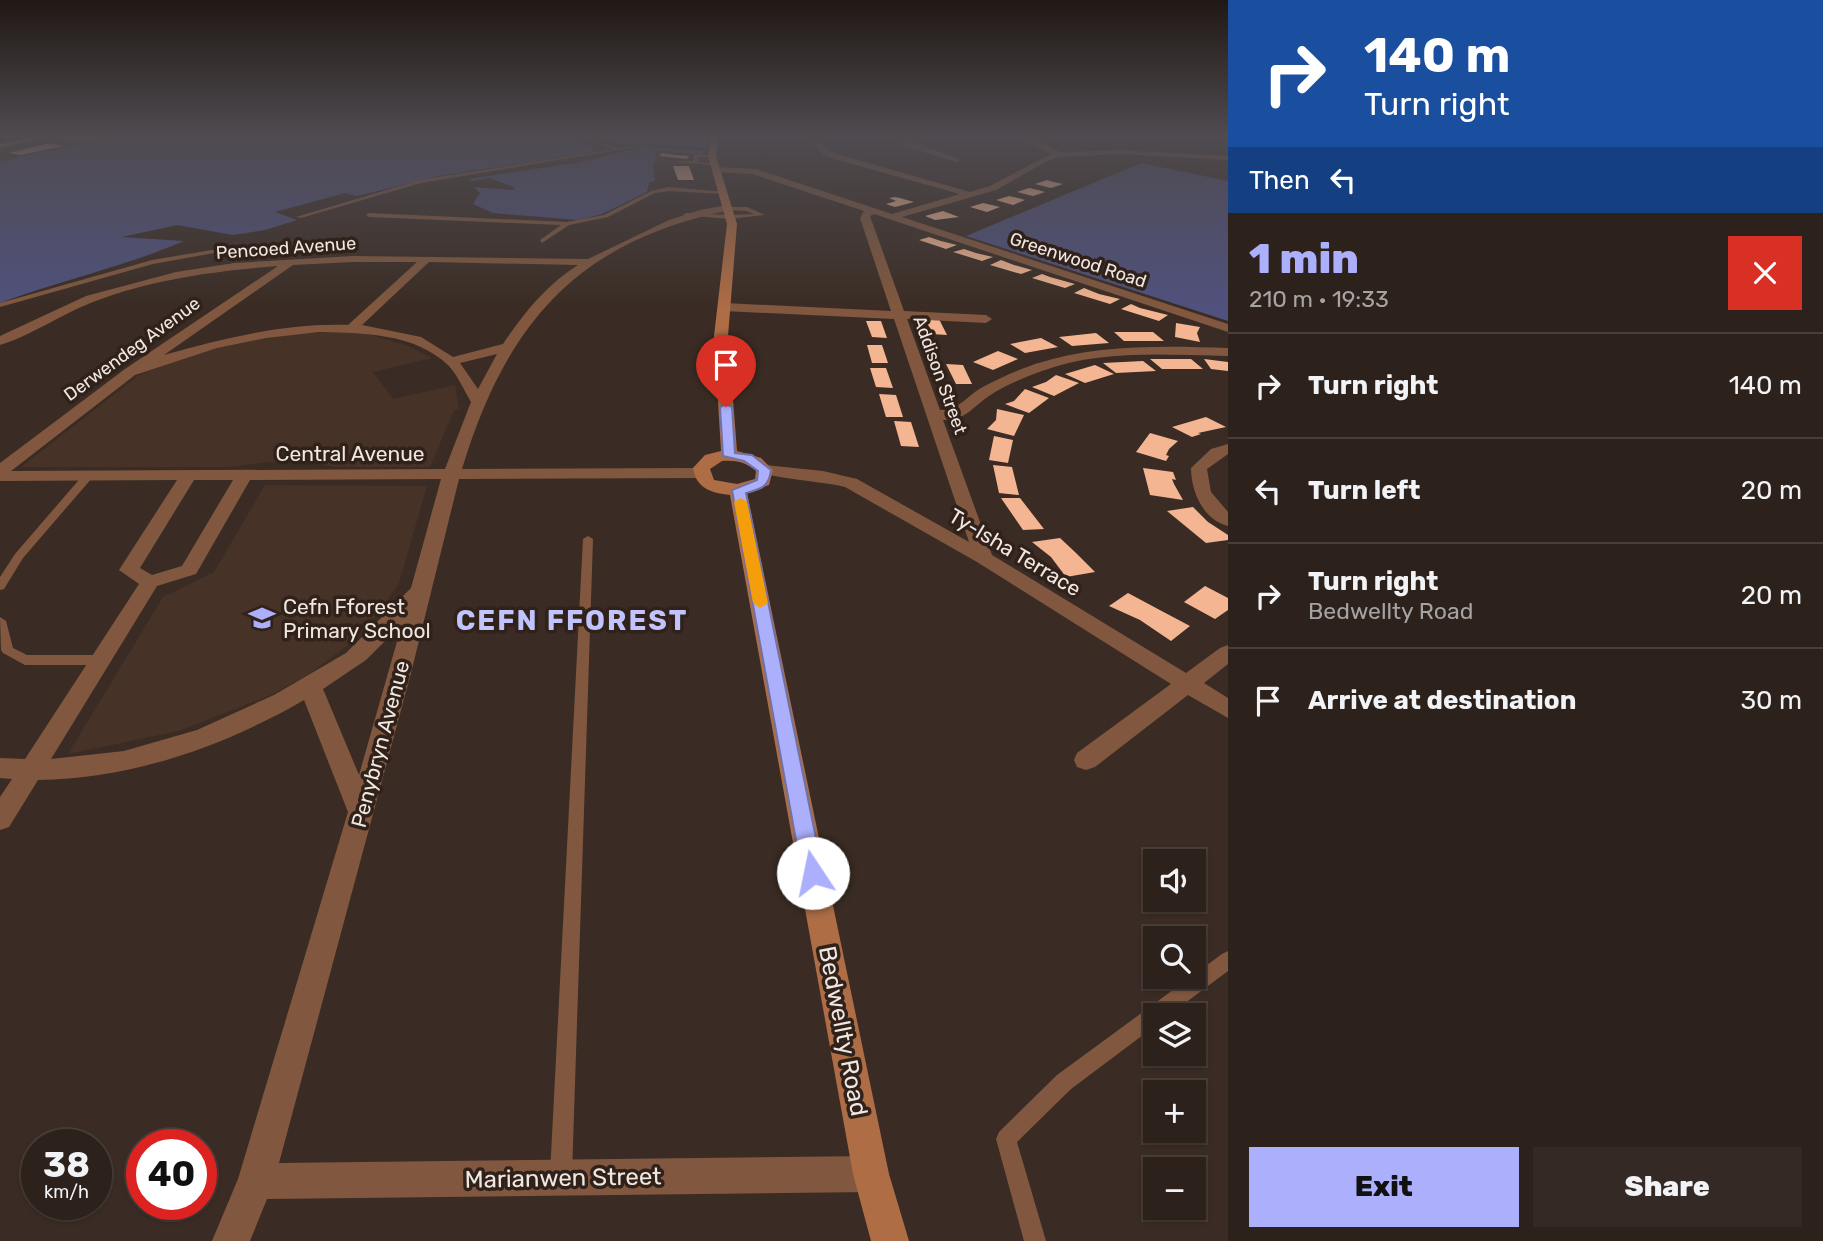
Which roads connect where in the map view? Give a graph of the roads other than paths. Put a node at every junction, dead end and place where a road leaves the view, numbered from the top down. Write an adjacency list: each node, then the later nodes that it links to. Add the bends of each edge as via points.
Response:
1 (382, 193): 13 (lane)
2 (655, 193): 14 (lane, via 607,216)
3 (678, 193): 9 (lane)
4 (723, 193): 9 (street)
5 (819, 193): 10 (street, Greenwood Road)
6 (962, 193): 8 (street)
7 (976, 193): 8 (street)
8 (969, 195): 12 (street)
9 (727, 206): 19 (street, Penybryn Avenue, via 686,215); 21 (street, via 732,224)
10 (874, 211): 12 (street, Greenwood Road); 22 (street, Addison Street, via 865,218)
11 (369, 215): 14 (lane)
12 (891, 216): 25 (street, Greenwood Road)
13 (299, 217)
14 (567, 224): 15 (lane)
15 (542, 241)
16 (218, 251): 20 (lane, via 152,262)
17 (424, 261): 18 (street, Pencoed Avenue); 19 (street, Pencoed Avenue); 26 (street)
18 (290, 262): 24 (street, Derwendeg Avenue); 27 (street, Pencoed Avenue, via 144,282 80,303)
19 (587, 262): 29 (street, Penybryn Avenue, via 555,286)
20 (0, 306)
21 (724, 307): 22 (street); 36 (street, via 721,335)
22 (897, 314): 23 (street); 34 (street, Addison Street)
23 (986, 319)
24 (194, 327): 28 (street); 32 (street, Derwendeg Avenue)
25 (1228, 328)
26 (351, 329): 28 (street, via 288,330); 31 (street, via 404,337)
27 (0, 341)
28 (207, 345): 32 (street)
29 (509, 347): 31 (street); 33 (street, Penybryn Avenue)
30 (1228, 352): 34 (street, via 1146,350 1083,355 1037,368 985,392 956,415)
31 (453, 361): 33 (street, via 467,376)
32 (130, 372): 38 (street, Derwendeg Avenue)
33 (477, 399): 41 (street, Penybryn Avenue)
34 (934, 415): 47 (street, Addison Street)
35 (1228, 449): 45 (street, via 1217,452 1199,468 1198,486 1211,507)
36 (729, 456): 37 (street, via 747,458); 39 (street, via 711,459)
37 (765, 470): 44 (street, via 758,486); 47 (street, Ty-Isha Terrace, via 851,483)
38 (0, 473): 40 (street, Central Avenue)
39 (701, 473): 41 (street, Central Avenue); 44 (street, via 709,484)
40 (88, 476): 42 (street, Central Avenue); 49 (lane, via 19,556)
41 (448, 476): 43 (street, Central Avenue); 50 (street, Penybryn Avenue)
42 (188, 477): 43 (street, Central Avenue); 48 (street, via 129,570)
43 (244, 477): 48 (street, via 189,570)
44 (738, 490): 63 (street, Bedwellty Road)
45 (1228, 521)
46 (588, 539): 64 (lane)
47 (984, 558): 54 (street, Ty-Isha Terrace)
48 (150, 582): 53 (street)
49 (0, 586)
50 (423, 586): 55 (street, via 358,656); 60 (street, Penybryn Avenue)
51 (0, 621): 53 (lane, via 7,650 25,660)
52 (1228, 653): 54 (street)
53 (100, 660): 59 (street)
54 (1187, 684): 56 (street, Ty-Isha Terrace); 57 (street)
55 (310, 685): 59 (street, via 204,738 156,753); 60 (street)
56 (1228, 709)
57 (1086, 761)
58 (0, 768): 59 (street)
59 (29, 771): 61 (street)
60 (361, 811): 65 (street, Penybryn Avenue)
61 (0, 819)
62 (1228, 960): 68 (lane, via 1064,1082 1006,1139)
63 (871, 1174): 64 (street, Marianwen Street); 67 (street, Bedwellty Road)
64 (561, 1178): 65 (street, Marianwen Street)
65 (256, 1181): 66 (street, Penybryn Avenue)
66 (231, 1241)
67 (890, 1241)
68 (1035, 1241)

